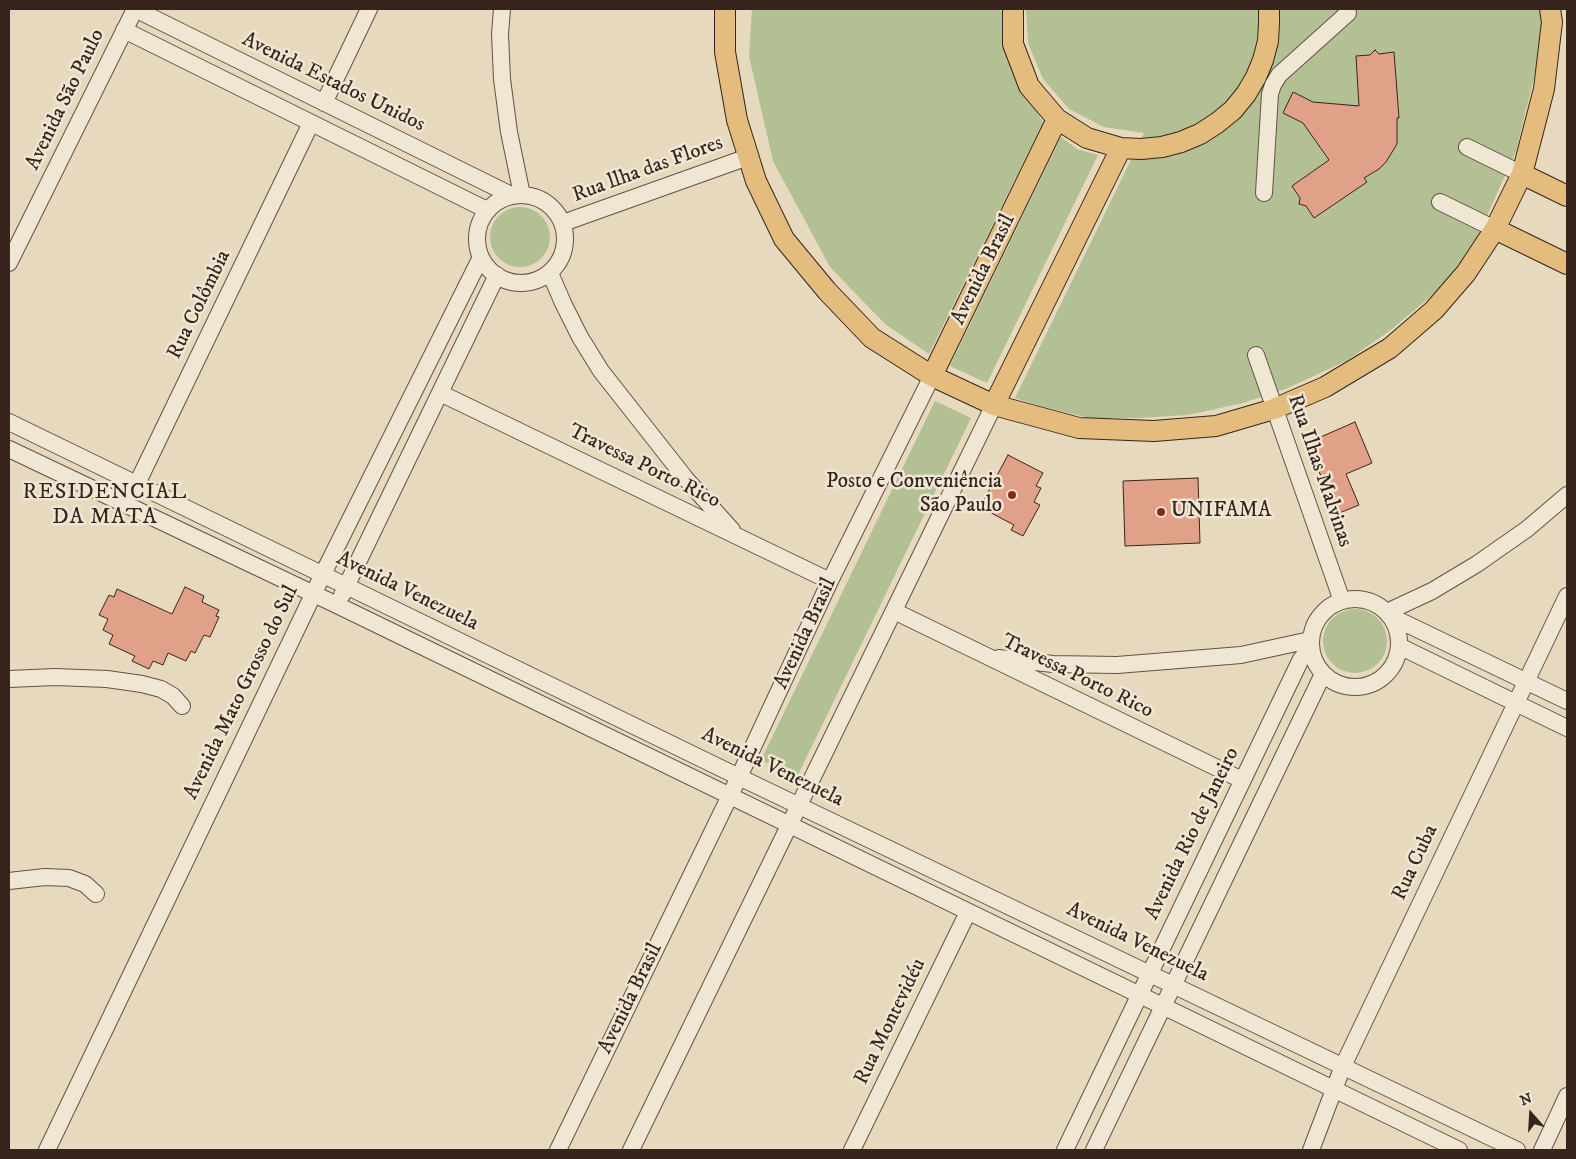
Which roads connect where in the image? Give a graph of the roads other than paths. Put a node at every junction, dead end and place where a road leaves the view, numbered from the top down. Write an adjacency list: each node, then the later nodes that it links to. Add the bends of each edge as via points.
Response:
1 (135, 9): 9 (street, Avenida São Paulo); 11 (street, Avenida Estados Unidos)
2 (369, 9): 11 (street)
3 (502, 9): 19 (street, via 502,79)
4 (724, 9): 16 (main road, via 725,52 737,120)
5 (1013, 9): 12 (main road, via 1013,44 1029,86)
6 (1269, 9): 10 (main road)
7 (1550, 9): 17 (main road, via 1552,22 1544,89)
8 (1348, 13): 10 (street, via 1279,76)
9 (124, 30): 13 (street); 26 (street, Avenida São Paulo)
10 (1264, 81): 15 (main road, via 1200,134 1162,147); 18 (street, via 1270,94)
11 (324, 103): 19 (street, Avenida Estados Unidos)
12 (1058, 119): 15 (main road, via 1087,138); 31 (main road, Avenida Brasil)
13 (312, 123): 22 (street); 37 (street, Rua Colômbia)
14 (1467, 147): 17 (street)
15 (1121, 148): 33 (main road)
16 (748, 157): 23 (street, Rua llha das Flores); 31 (main road, via 784,240 872,338)
17 (1522, 174): 20 (main road); 24 (main road)
18 (1264, 193)
19 (518, 195): 22 (street, via 500,201); 23 (street, via 544,201)
20 (1567, 196)
21 (1440, 202): 24 (street)
22 (488, 210): 25 (street, via 477,232)
23 (563, 223): 28 (street, via 566,236 564,250)
24 (1495, 229): 27 (main road); 34 (main road, via 1466,274 1434,310 1390,348 1325,387)
25 (481, 256): 29 (street, via 486,266); 41 (street, Avenida Mato Grosso do Sul)
26 (9, 263)
27 (1567, 264)
28 (550, 273): 29 (street, via 527,282 514,282); 40 (street, via 580,337 601,371 686,480)
29 (497, 275): 32 (street)
30 (1256, 355): 34 (street, Rua Ilhas Malvinas)
31 (932, 376): 33 (main road); 42 (street, Avenida Brasil)
32 (440, 392): 40 (street, Travessa Porto Rico); 43 (street)
33 (994, 406): 34 (main road, via 1079,428 1154,431 1216,426); 48 (street)
34 (1274, 409): 46 (street, Rua Ilhas Malvinas)
35 (9, 422): 37 (street, Avenida Venezuela)
36 (9, 449): 39 (street, Avenida Venezuela)
37 (137, 484): 39 (street, Rua Colômbia); 41 (street, Avenida Venezuela)
38 (1567, 495): 49 (street, via 1477,564)
39 (126, 506): 44 (street, Avenida Venezuela)
40 (738, 536): 42 (street, Travessa Porto Rico)
41 (323, 574): 43 (street, Avenida Venezuela); 44 (street, Avenida Mato Grosso do Sul)
42 (830, 581): 60 (street, Avenida Brasil)
43 (346, 586): 47 (street); 60 (street, Avenida Venezuela)
44 (313, 595): 47 (street, Avenida Venezuela); 75 (street, Avenida Mato Grosso do Sul)
45 (1567, 596): 55 (street, Rua Cuba)
46 (1342, 601): 49 (street, via 1360,599 1375,603); 50 (street, via 1319,616 1312,630)
47 (337, 605): 62 (street, Avenida Venezuela)
48 (894, 611): 52 (street, Travessa Porto Rico); 63 (street)
49 (1389, 614): 51 (street, via 1396,625); 55 (street)
50 (1311, 643): 52 (street, via 1241,655 1117,665 1053,664); 53 (street, via 1314,661); 61 (street, Avenida Rio de Janeiro)
51 (1399, 646): 53 (street, via 1392,667 1372,684 1346,686 1329,680); 57 (street)
52 (987, 657): 61 (street, Travessa Porto Rico)
53 (1323, 674): 69 (street)
54 (9, 679): 58 (street, via 56,677 142,684 161,689)
55 (1526, 682): 56 (street); 57 (street, Rua Cuba)
56 (1567, 701)
57 (1516, 703): 59 (street); 72 (street, Rua Cuba)
58 (182, 706)
59 (1567, 728)
60 (739, 777): 62 (street, Avenida Brasil); 63 (street, Avenida Venezuela)
61 (1242, 780): 68 (street, Avenida Rio de Janeiro)
62 (730, 796): 64 (street, Avenida Venezuela); 76 (street, Avenida Brasil)
63 (799, 805): 64 (street); 68 (street, Avenida Venezuela)
64 (790, 825): 67 (street, Avenida Venezuela); 77 (street)
65 (9, 881): 66 (street, via 69,878 85,884)
66 (96, 894)
67 (968, 912): 70 (street, Avenida Venezuela); 78 (street, Rua Montevidéu)
68 (1150, 973): 69 (street, Avenida Venezuela); 70 (street, Avenida Rio de Janeiro)
69 (1174, 985): 71 (street); 72 (street, Avenida Venezuela)
70 (1140, 994): 71 (street, Avenida Venezuela); 79 (street, Avenida Rio de Janeiro)
71 (1163, 1006): 73 (street, Avenida Venezuela); 80 (street)
72 (1343, 1066): 73 (street, Rua Cuba); 83 (street, Avenida Venezuela)
73 (1334, 1090): 81 (street, Rua Cuba); 82 (street, Avenida Venezuela)
74 (1567, 1096): 84 (street)
75 (47, 1150)
76 (558, 1150)
77 (631, 1150)
78 (852, 1150)
79 (1065, 1150)
80 (1094, 1150)
81 (1311, 1150)
82 (1459, 1150)
83 (1518, 1150)
84 (1542, 1150)

